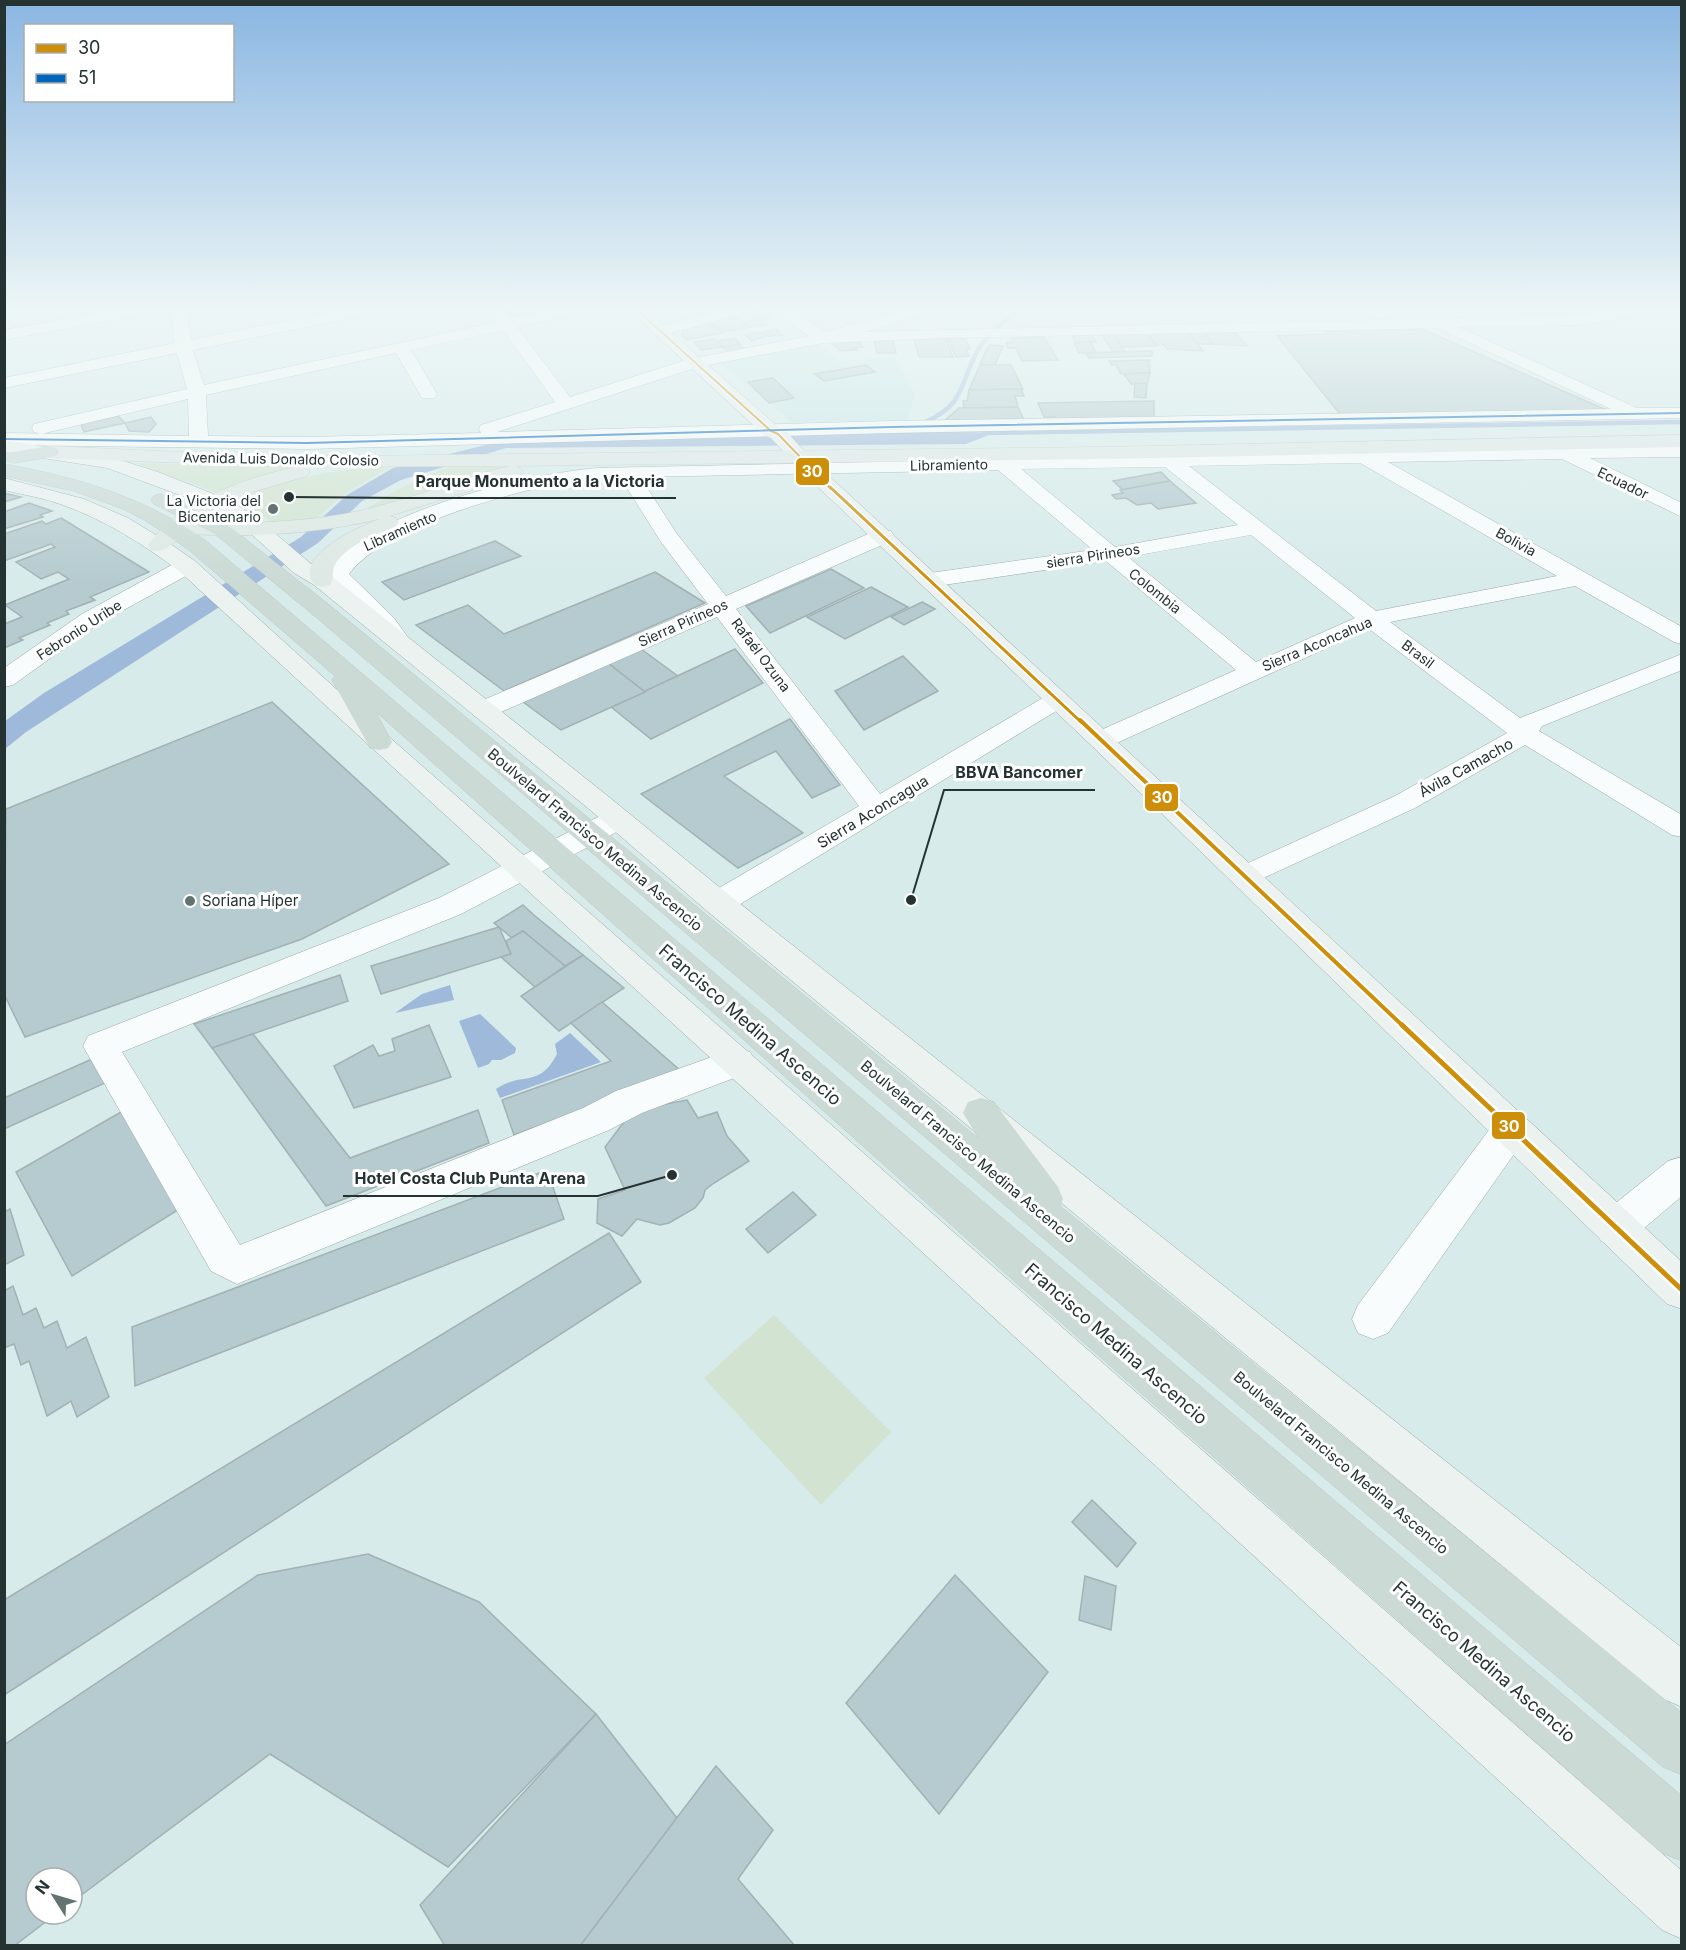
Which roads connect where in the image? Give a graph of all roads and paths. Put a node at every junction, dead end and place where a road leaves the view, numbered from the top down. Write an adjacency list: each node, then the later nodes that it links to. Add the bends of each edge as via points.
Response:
1 (168, 401): 10 (street)
2 (197, 401): 14 (street)
3 (564, 401): 7 (street)
4 (575, 401): 7 (street)
5 (737, 401): 15 (street)
6 (1607, 401): 9 (street)
7 (566, 404): 11 (street)
8 (1682, 413): 9 (street)
9 (1636, 414): 15 (street, via 891,427)
10 (45, 440): 13 (street); 16 (highway); 21 (main road, Avenida Luis Donaldo Colosio); 29 (street)
11 (451, 441): 14 (street); 15 (street); 24 (street)
12 (1682, 441): 17 (main road, Avenida Luis Donaldo Colosio)
13 (125, 442): 14 (street); 21 (main road)
14 (199, 443)
15 (790, 448): 20 (main road, Avenida Luis Donaldo Colosio); 22 (main road, Avenida Luis Donaldo Colosio); 26 (street, Libramiento); 27 (street, Libramiento); 36 (street)
16 (6, 450): 32 (highway, Boulvelard Francisco Medina Ascencio, via 104,493)
17 (1356, 452): 19 (street, Libramiento); 20 (main road, Avenida Luis Donaldo Colosio); 23 (street, Libramiento); 40 (street, Bolivia)
18 (1682, 452): 19 (street, Libramiento)
19 (1566, 454): 30 (street, Ecuador)
20 (1105, 457): 23 (street, Libramiento); 26 (street, Libramiento)
21 (172, 458): 24 (main road, Avenida Luis Donaldo Colosio)
22 (658, 459): 24 (main road, Avenida Luis Donaldo Colosio); 25 (main road, Avenida Luis Donaldo Colosio)
23 (1169, 460): 33 (street, Brasil)
24 (352, 462): 29 (main road, via 262,482)
25 (594, 463): 31 (main road, Avenida Luis Donaldo Colosio, via 506,472); 42 (main road, via 478,490 377,527 358,536 323,566)
26 (1003, 464): 38 (street, Colombia)
27 (626, 471): 43 (street, Rafaél Ozuna, via 669,537); 46 (street, Libramiento, via 550,480 498,493 384,536 356,552 337,575 386,623)
28 (4, 484): 37 (street, via 76,502)
29 (214, 501): 32 (main road); 35 (street)
30 (1682, 511)
31 (366, 516): 35 (main road, Libramiento)
32 (183, 521): 34 (main road, Libramiento); 37 (main road); 42 (highway, Boulvelard Francisco Medina Ascencio, via 226,569)
33 (1256, 528): 38 (street, sierra Pirineos); 44 (street, Brasil)
34 (222, 530): 35 (main road, Libramiento); 42 (highway, Boulvelard Francisco Medina Ascencio, via 255,556)
35 (270, 533): 42 (street)
36 (883, 536): 41 (street); 43 (street, Sierra Pirineos)
37 (159, 544): 39 (street)
38 (1110, 554): 41 (street, sierra Pirineos); 49 (street, Colombia)
39 (195, 574): 42 (street); 50 (street, Febronio Uribe, via 90,619)
40 (1580, 578): 44 (street, Sierra Aconcahua); 45 (street, Bolivia)
41 (930, 580): 51 (street)
42 (282, 588): 46 (street); 48 (highway, Boulvelard Francisco Medina Ascencio); 55 (street); 58 (highway, Boulvelard Francisco Medina Ascencio)
43 (723, 605): 52 (street, Sierra Pirineos); 56 (street, Rafaél Ozuna)
44 (1371, 619): 49 (street, Sierra Aconcahua); 53 (street, Brasil)
45 (1682, 637)
46 (401, 645): 52 (street)
47 (1682, 661): 53 (street, Ávila Camacho, via 1531,721)
48 (336, 663): 55 (highway); 58 (highway, Boulvelard Francisco Medina Ascencio)
49 (1253, 672): 54 (street, Sierra Aconcahua)
50 (4, 680)
51 (1057, 700): 54 (street); 56 (street, Sierra Aconcagua)
52 (483, 710): 58 (street)
53 (1525, 734): 57 (street, Brasil); 59 (street, Ávila Camacho, via 1405,802)
54 (1101, 740): 59 (street)
55 (379, 742): 58 (street)
56 (877, 810): 60 (street, Sierra Aconcagua)
57 (1682, 828)
58 (570, 843): 60 (street); 61 (street); 61 (street, via 450,906 100,1046 225,1258 237,1265 596,1119 629,1102); 66 (highway, Boulvelard Francisco Medina Ascencio); 71 (highway, Francisco Medina Ascencio, via 1035,1274)
59 (1246, 876): 63 (street)
60 (718, 903): 62 (street)
61 (738, 1062): 72 (street)
62 (981, 1113): 66 (highway); 69 (street)
63 (1512, 1129): 65 (street); 68 (street)
64 (1682, 1173): 65 (street)
65 (1615, 1228): 67 (street)
66 (1076, 1241): 70 (highway, Boulvelard Francisco Medina Ascencio)
67 (1682, 1290)
68 (1373, 1319)
69 (1682, 1681)
70 (1682, 1748)
71 (1682, 1833)
72 (1682, 1910)

